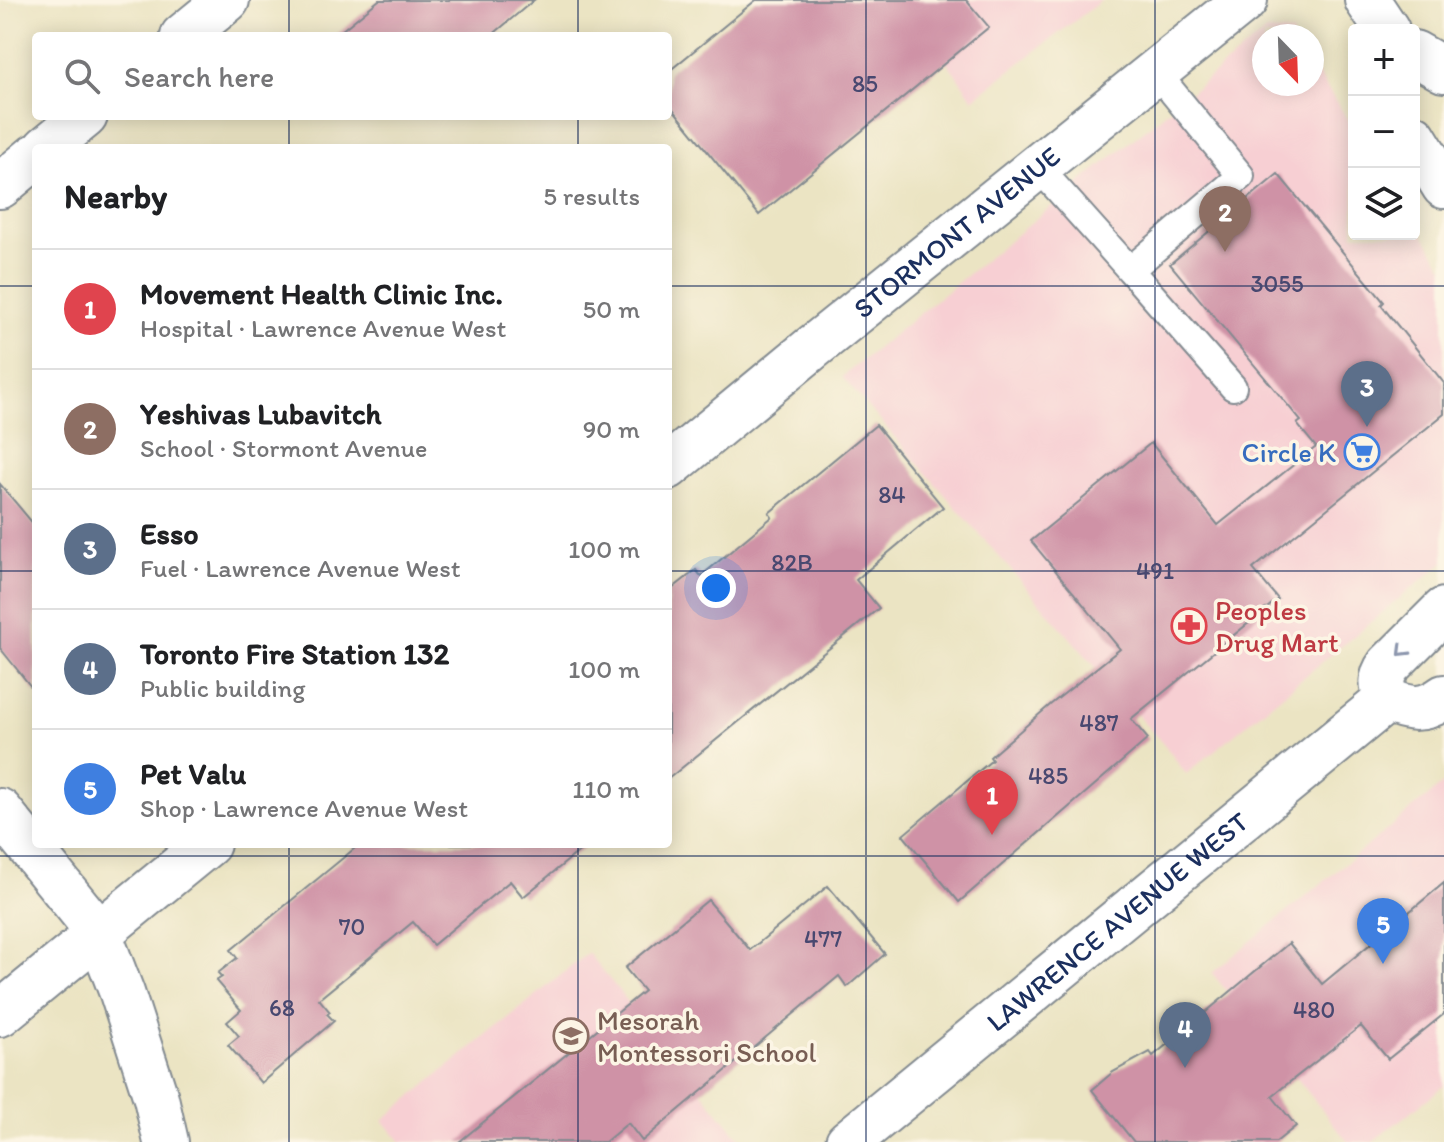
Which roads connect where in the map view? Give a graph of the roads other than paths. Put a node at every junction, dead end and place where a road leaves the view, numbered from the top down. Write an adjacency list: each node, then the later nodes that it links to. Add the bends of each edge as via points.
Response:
1 (227, 0): 5 (street)
2 (1245, 0): 8 (street, STORMONT AVENUE)
3 (1367, 0): 4 (street)
4 (1383, 24)
5 (188, 32)
6 (1420, 56): 7 (street)
7 (1444, 70)
8 (1156, 72): 13 (street, STORMONT AVENUE); 16 (lane, via 1241,176)
9 (80, 120): 10 (street)
10 (51, 144)
11 (1420, 147): 15 (street)
12 (32, 159): 14 (street)
13 (1038, 167): 16 (lane); 18 (street, STORMONT AVENUE)
14 (0, 186)
15 (1444, 186)
16 (1130, 270): 17 (lane)
17 (1233, 387)
18 (672, 464)
19 (1444, 610): 21 (street, one-way to 21, via 1383,673)
20 (1444, 697): 21 (street, via 1408,709)
21 (1387, 700): 27 (street, LAWRENCE AVENUE WEST)
22 (0, 811): 24 (street)
23 (203, 848): 24 (street)
24 (99, 933): 25 (street); 26 (street)
25 (0, 1014)
26 (166, 1142)
27 (848, 1142)

